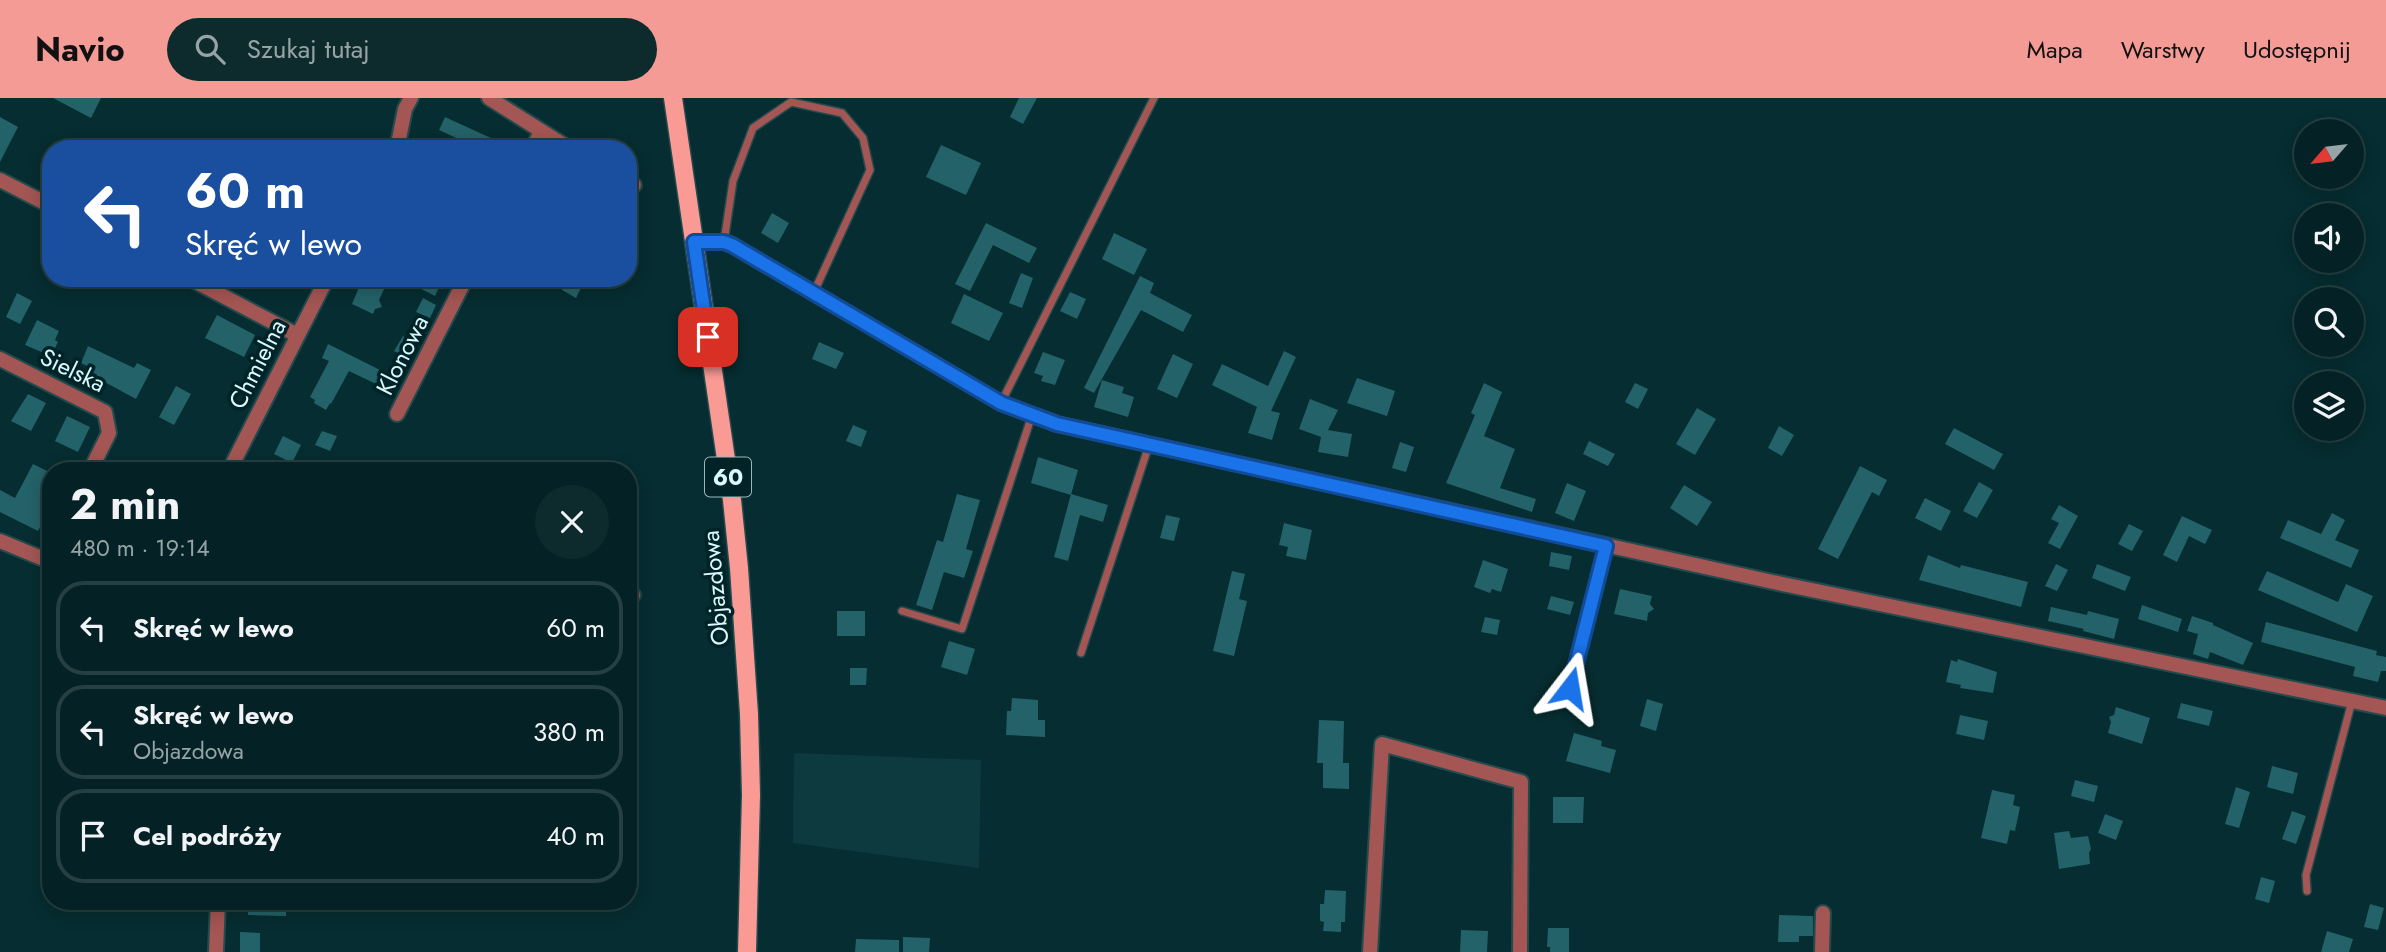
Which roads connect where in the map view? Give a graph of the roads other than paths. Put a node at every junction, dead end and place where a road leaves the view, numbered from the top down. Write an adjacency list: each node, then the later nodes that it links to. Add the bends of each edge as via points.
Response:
1 (411, 98): 6 (street)
2 (489, 98): 5 (street)
3 (673, 98): 11 (main road, Objazdowa / 60)
4 (1154, 98): 19 (lane)
5 (541, 132): 7 (street); 8 (street)
6 (399, 140)
7 (537, 140)
8 (555, 140)
9 (0, 180): 10 (street)
10 (42, 201)
11 (694, 242): 12 (street); 37 (main road, Objazdowa / 60, via 732,500 745,644 751,795)
12 (724, 242): 16 (street); 16 (lane, via 733,181 753,128 791,102 842,113 863,138 870,170)
13 (206, 287): 17 (street)
14 (322, 287): 17 (street, Chmielna)
15 (462, 287): 20 (street, Klonowa)
16 (814, 292): 19 (street)
17 (297, 335): 24 (street, Chmielna)
18 (0, 359): 23 (street, Sielska, via 105,412 109,433)
19 (1001, 403): 21 (street)
20 (397, 414)
21 (1032, 415): 22 (street); 28 (lane, via 962,628)
22 (1149, 446): 26 (street); 29 (lane)
23 (94, 462)
24 (234, 462)
25 (0, 541): 27 (street)
26 (1606, 546): 30 (lane); 31 (street)
27 (42, 555)
28 (902, 611)
29 (1081, 653)
30 (1570, 688)
31 (2353, 701): 32 (street); 33 (lane, via 2306,875)
32 (2386, 708)
33 (2307, 891)
34 (218, 910): 36 (street)
35 (1823, 913): 40 (street)
36 (216, 952)
37 (747, 952)
38 (1370, 952): 39 (street, via 1382,744 1521,782)
39 (1520, 952)
40 (1822, 952)

